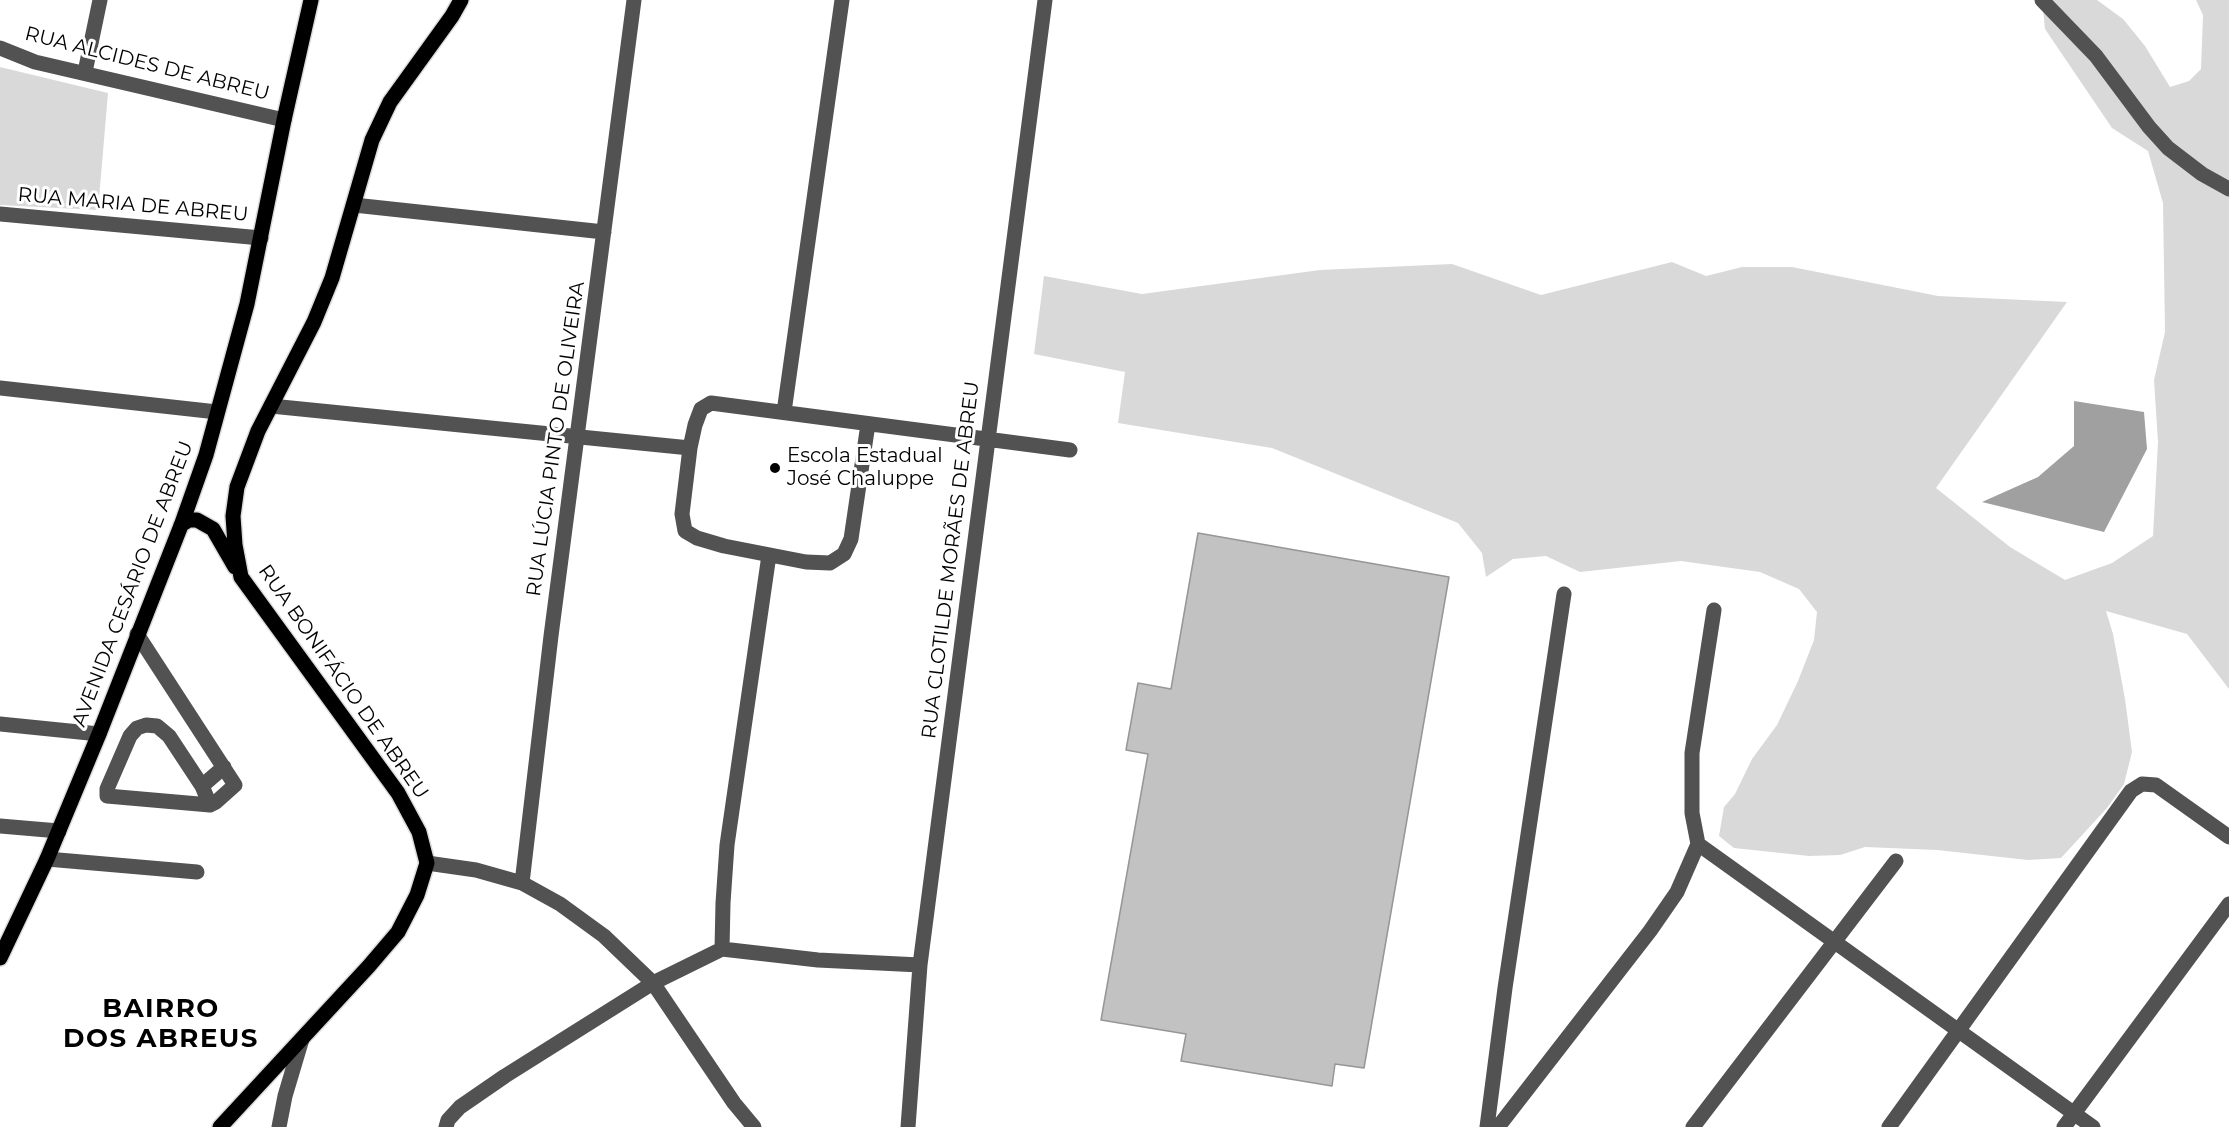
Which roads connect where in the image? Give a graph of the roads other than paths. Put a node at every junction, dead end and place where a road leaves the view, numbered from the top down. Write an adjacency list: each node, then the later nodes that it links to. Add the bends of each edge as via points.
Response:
1 (100, 0): 9 (street)
2 (311, 0): 10 (main road, AVENIDA CESÁRIO DE ABREU)
3 (461, 0): 12 (main road, RUA BONIFÁCIO DE ABREU, via 390,102 372,140)
4 (634, 0): 14 (street, RUA LÚCIA PINTO DE OLIVEIRA)
5 (842, 0): 19 (street)
6 (1045, 0): 22 (street, RUA CLOTILDE MORÃES DE ABREU)
7 (2042, 0): 11 (street, via 2096,56 2168,148)
8 (0, 48): 9 (street, RUA ALCIDES DE ABREU, via 35,62)
9 (85, 72): 10 (street, RUA ALCIDES DE ABREU)
10 (284, 120): 15 (main road, AVENIDA CESÁRIO DE ABREU)
11 (2229, 189)
12 (354, 205): 14 (street); 17 (main road, RUA BONIFÁCIO DE ABREU, via 314,322)
13 (0, 214): 15 (street, RUA MARIA DE ABREU)
14 (604, 232): 21 (street, RUA LÚCIA PINTO DE OLIVEIRA)
15 (261, 238): 18 (main road, AVENIDA CESÁRIO DE ABREU)
16 (0, 388): 18 (street)
17 (271, 406): 21 (street); 27 (main road, RUA BONIFÁCIO DE ABREU, via 237,487 235,545)
18 (217, 412): 25 (main road, AVENIDA CESÁRIO DE ABREU)
19 (784, 412): 20 (street); 23 (street, via 711,403 701,409)
20 (868, 424): 22 (street); 26 (street, via 857,509 844,554 830,563)
21 (578, 436): 23 (street); 44 (street, RUA LÚCIA PINTO DE OLIVEIRA)
22 (988, 440): 24 (street); 49 (street, RUA CLOTILDE MORÃES DE ABREU)
23 (690, 448): 26 (street, via 682,514 685,531 697,538)
24 (1070, 450)
25 (181, 525): 27 (main road, via 197,520 213,529); 30 (main road, AVENIDA CESÁRIO DE ABREU)
26 (769, 555): 47 (street, via 727,845)
27 (241, 578): 42 (main road, RUA BONIFÁCIO DE ABREU, via 398,793 419,832)
28 (1564, 594): 59 (street)
29 (1714, 610): 39 (street, via 1692,753 1692,813)
30 (137, 634): 32 (main road, AVENIDA CESÁRIO DE ABREU); 33 (street)
31 (0, 724): 32 (street)
32 (99, 734): 37 (main road, AVENIDA CESÁRIO DE ABREU)
33 (224, 767): 34 (street); 35 (street, via 235,785)
34 (202, 786): 35 (street); 35 (street, via 164,730 146,725 130,736 106,793 111,798)
35 (210, 805)
36 (0, 826): 37 (street)
37 (59, 831): 40 (main road, AVENIDA CESÁRIO DE ABREU)
38 (2229, 837): 51 (street, via 2156,785 2142,784 2131,791)
39 (1698, 844): 46 (street); 60 (street, via 1677,892 1650,931)
40 (47, 859): 43 (street); 48 (main road, AVENIDA CESÁRIO DE ABREU)
41 (1896, 861): 46 (street)
42 (427, 863): 44 (street, via 476,870); 52 (main road, via 417,895 398,932)
43 (197, 872)
44 (522, 883): 50 (street, via 604,936)
45 (2229, 904): 53 (street)
46 (1835, 943): 51 (street); 61 (street)
47 (722, 949): 49 (street, via 818,960); 50 (street)
48 (0, 958)
49 (920, 964): 58 (street, RUA CLOTILDE MORÃES DE ABREU)
50 (653, 983): 56 (street, via 476,1095 460,1107); 57 (street)
51 (1958, 1031): 53 (street); 62 (street)
52 (302, 1039): 54 (main road); 55 (street)
53 (2074, 1113): 63 (street); 64 (street)
54 (220, 1127)
55 (279, 1127)
56 (446, 1127)
57 (754, 1127)
58 (908, 1127)
59 (1487, 1127)
60 (1498, 1127)
61 (1693, 1127)
62 (1889, 1127)
63 (2064, 1127)
64 (2093, 1127)

